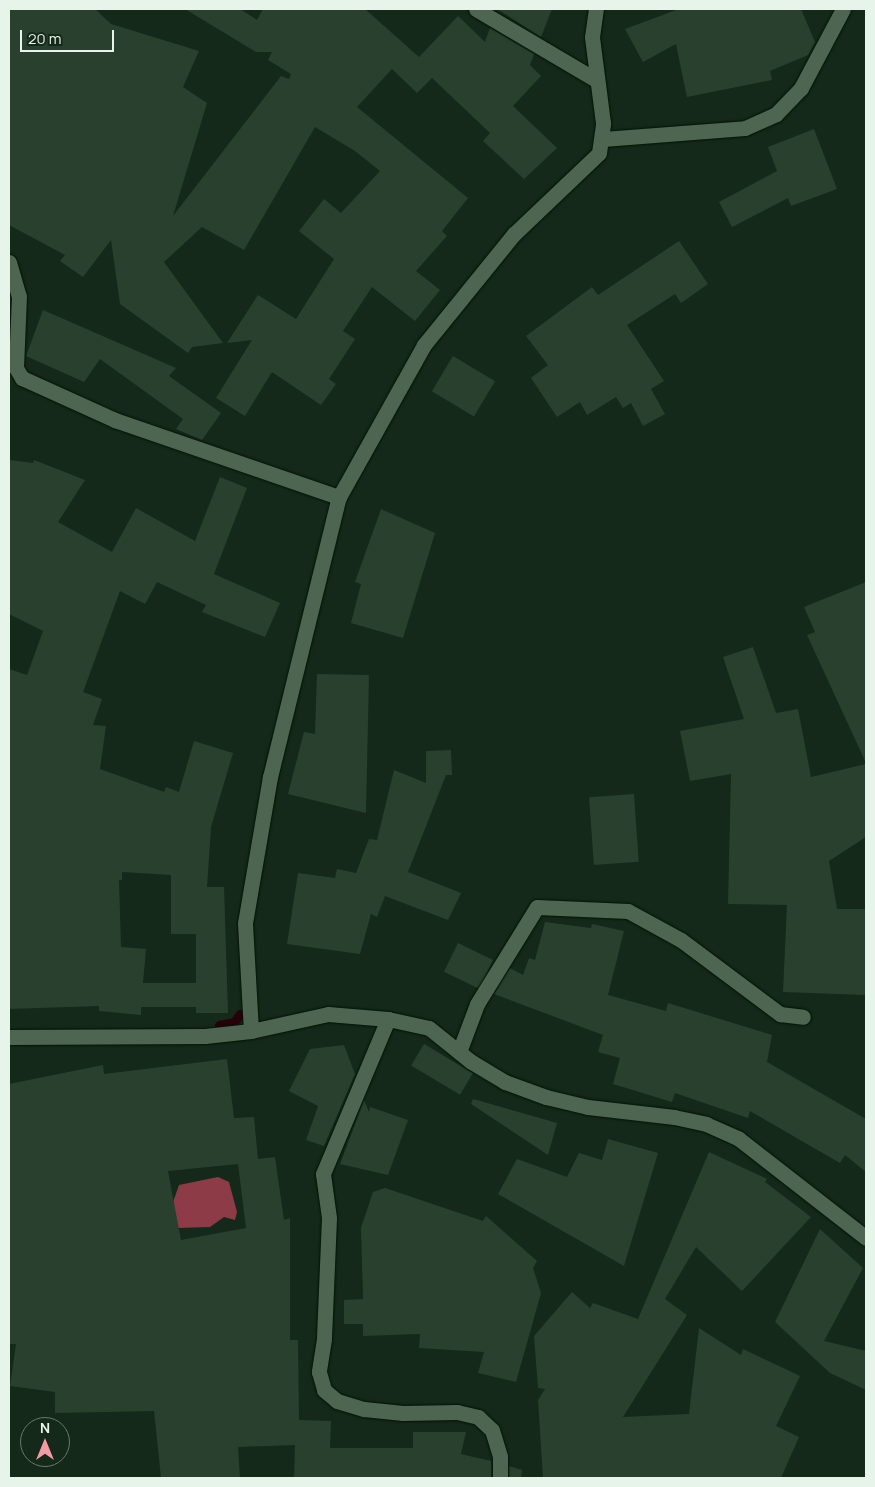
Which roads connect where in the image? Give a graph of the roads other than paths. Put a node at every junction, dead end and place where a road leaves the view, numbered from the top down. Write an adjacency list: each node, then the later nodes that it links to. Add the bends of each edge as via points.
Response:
1 (476, 9): 4 (street)
2 (596, 9): 4 (street, via 592,37)
3 (843, 9): 5 (street, via 801,88 776,114 746,128)
4 (596, 80): 5 (street)
5 (603, 139): 8 (street, via 599,153 514,234 424,345)
6 (9, 262): 7 (street, via 19,296)
7 (13, 320): 8 (street, via 16,368 22,378 115,420)
8 (339, 497): 11 (street, via 270,777 245,923)
9 (803, 1017): 13 (street, via 780,1014 681,940 628,911 537,907 477,1004)
10 (388, 1019): 11 (street, via 328,1014); 13 (street, via 429,1028); 15 (street, via 323,1174 329,1218 324,1340 319,1372 324,1390 337,1401 364,1409 403,1413 457,1412 478,1417 492,1430 500,1457)
11 (251, 1031): 12 (street, via 126,1038)
12 (9, 1038)
13 (458, 1052): 14 (street, via 506,1082 546,1097 588,1107 674,1117 706,1124 739,1139)
14 (866, 1238)
15 (500, 1478)

